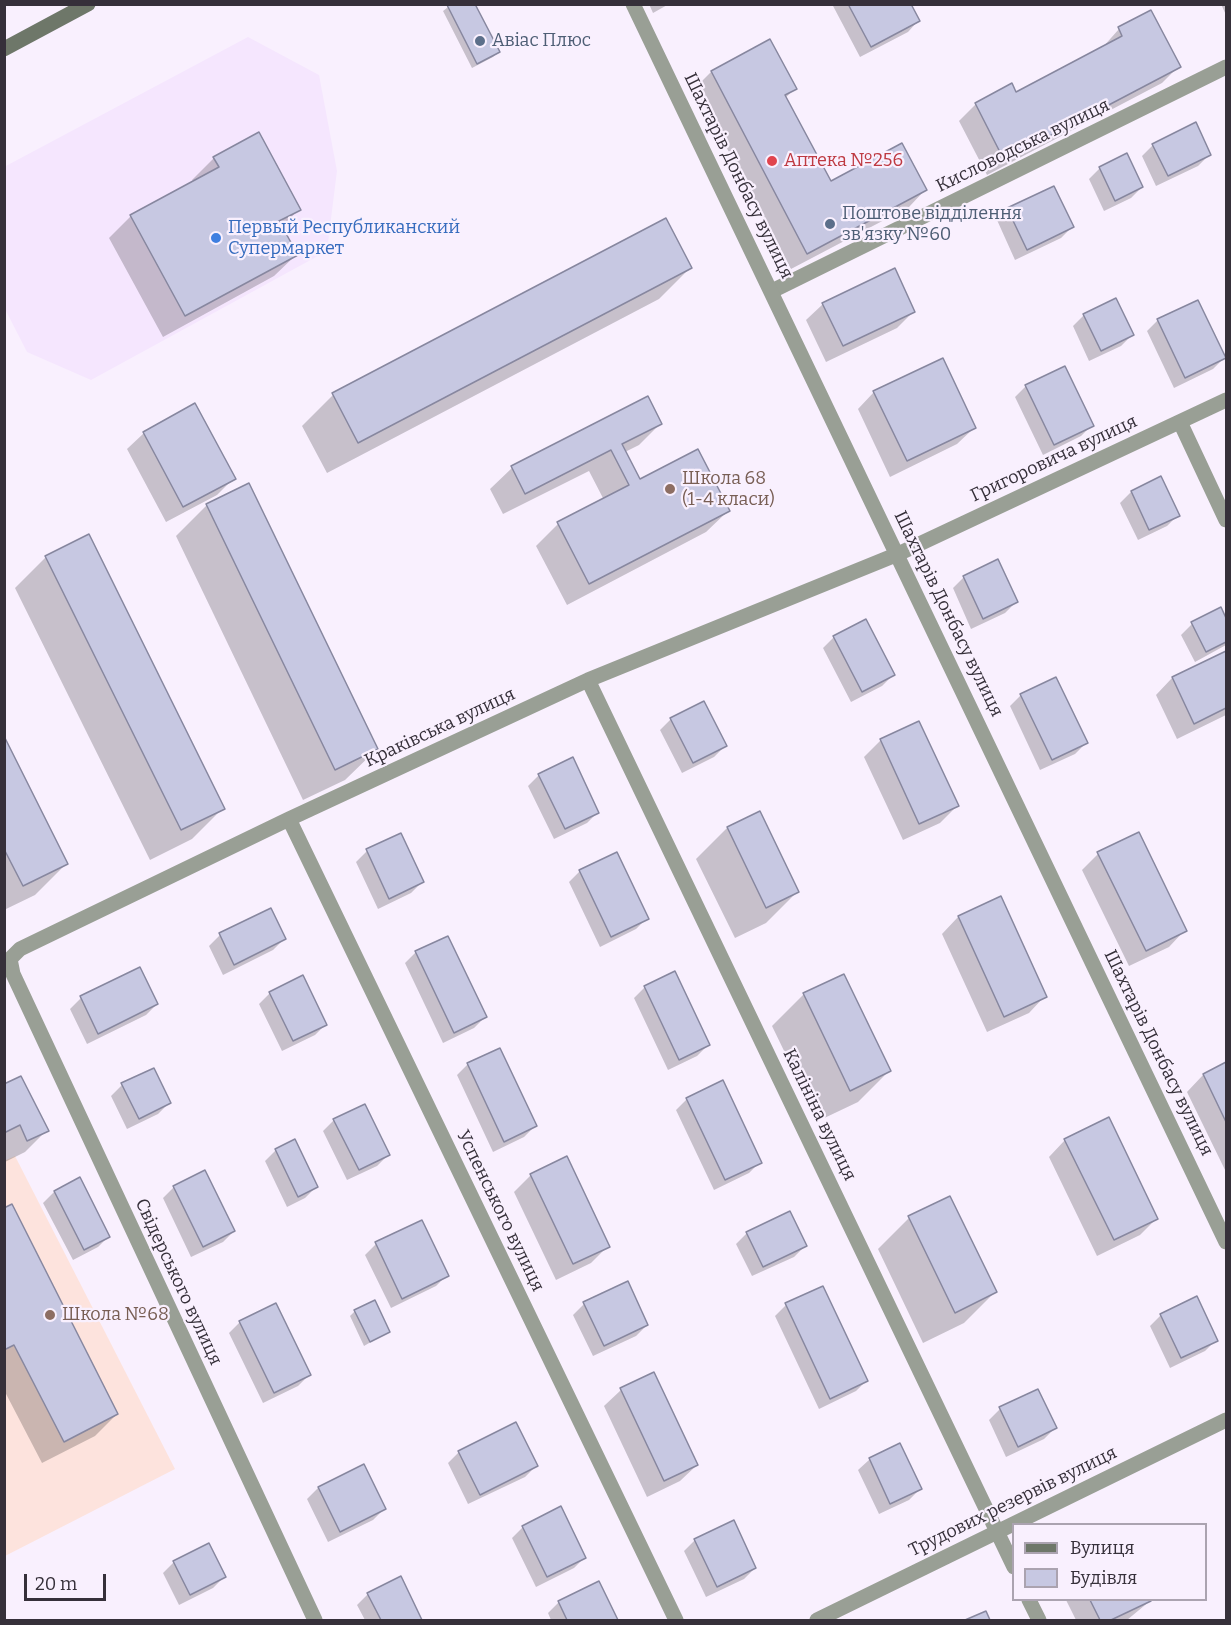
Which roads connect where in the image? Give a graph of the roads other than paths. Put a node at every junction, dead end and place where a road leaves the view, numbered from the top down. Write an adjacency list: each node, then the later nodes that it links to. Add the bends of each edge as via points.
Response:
1 (88, 4): 3 (main road)
2 (633, 4): 5 (street, Шахтарів Донбасу вулиця)
3 (4, 49)
4 (1227, 67): 5 (street, Кисловодська вулиця)
5 (772, 291): 9 (street, Шахтарів Донбасу вулиця)
6 (1227, 400): 7 (street, Григоровича вулиця)
7 (1180, 422): 8 (street); 9 (street, Григоровича вулиця)
8 (1227, 520)
9 (898, 554): 10 (street, Краківська вулиця); 13 (street, Шахтарів Донбасу вулиця)
10 (588, 680): 11 (street, Краківська вулиця); 17 (street, Калініна вулиця)
11 (289, 819): 12 (street, Краківська вулиця, via 20,949); 21 (street, Успенського вулиця)
12 (10, 959): 20 (street, Свідерського вулиця, via 13,974)
13 (1227, 1242)
14 (1227, 1420): 16 (street, Трудових резервів вулиця)
15 (1012, 1523): 17 (street, Трудових резервів вулиця)
16 (1013, 1523)
17 (996, 1531): 18 (street, Калініна вулиця); 22 (street, Трудових резервів вулиця)
18 (1012, 1563)
19 (1030, 1601): 23 (street)
20 (315, 1620)
21 (676, 1620)
22 (817, 1620)
23 (1039, 1620)

